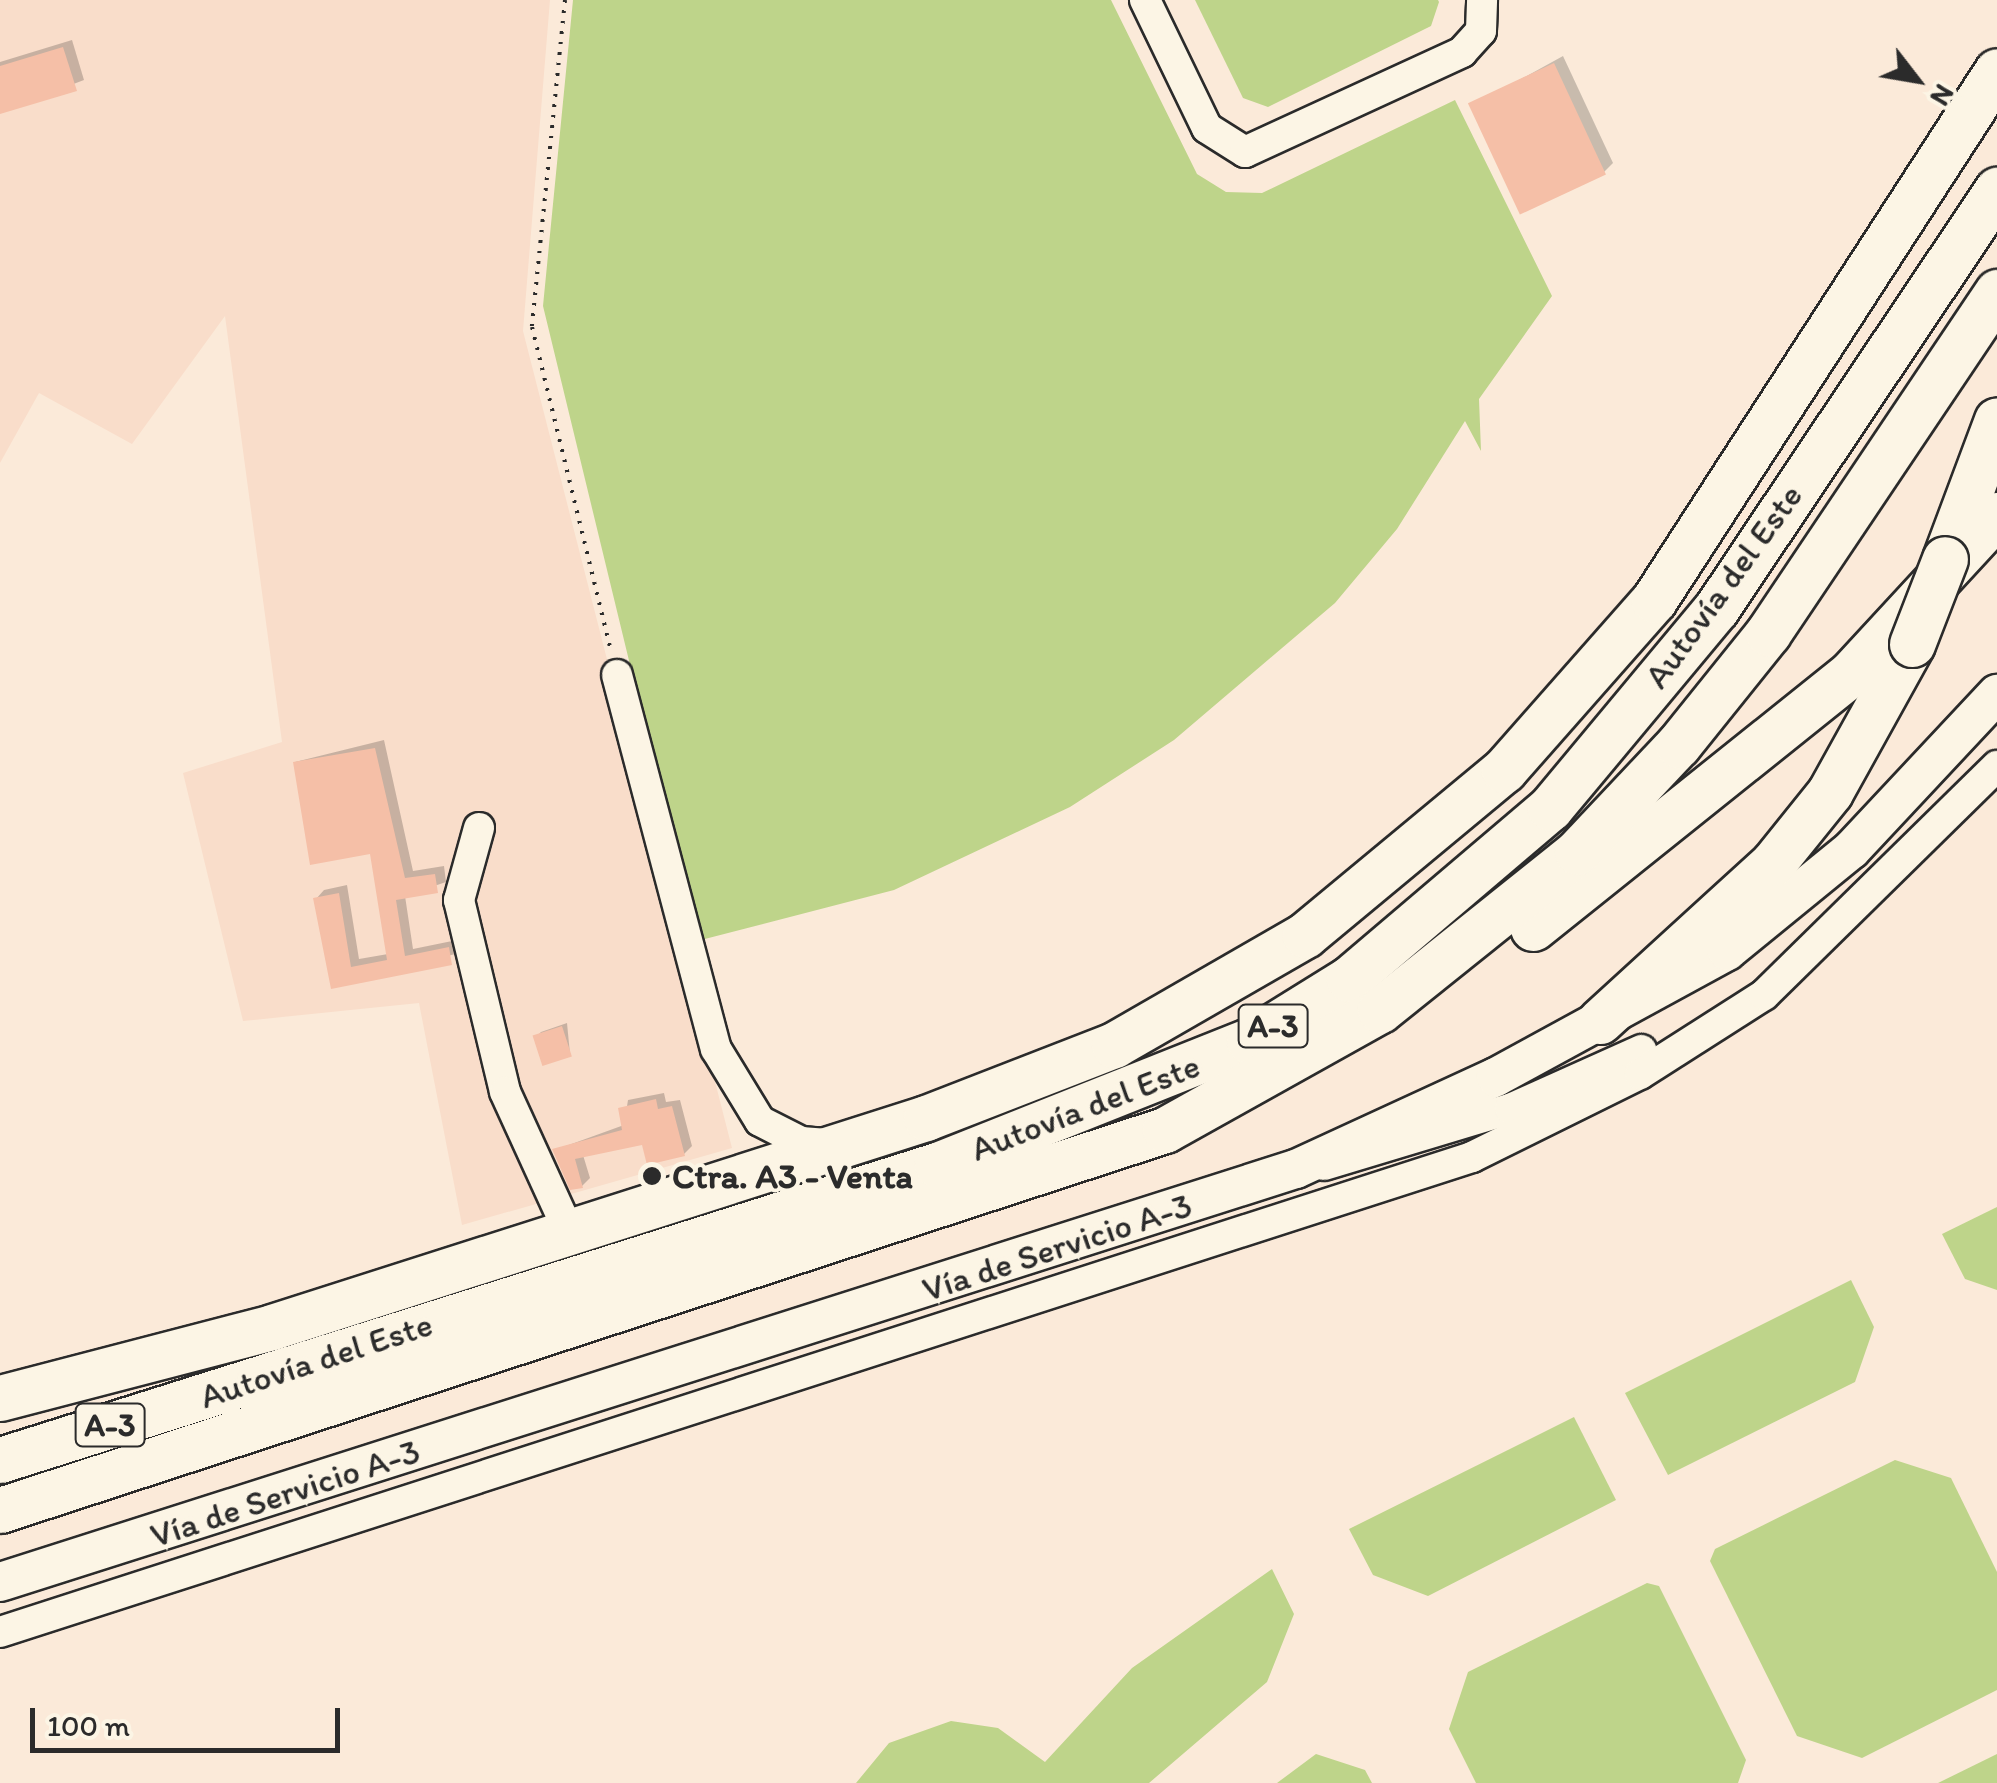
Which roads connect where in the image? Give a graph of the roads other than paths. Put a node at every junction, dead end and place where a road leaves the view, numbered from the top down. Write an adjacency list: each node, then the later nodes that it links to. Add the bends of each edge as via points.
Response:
1 (1145, 0): 2 (street, via 1206,128 1245,152 1462,52 1481,31)
2 (1484, 0)
3 (1997, 71): 6 (highway)
4 (1997, 106): 6 (highway)
5 (1997, 190): 25 (highway, Autovía del Este / A-3, via 1716,609 1550,808 1349,978 1232,1048 937,1165)
6 (1913, 201): 20 (highway, via 1654,600 1504,770 1412,855 1211,996 1114,1045)
7 (1997, 292): 18 (highway, Autovía del Este / A-3, via 1768,632 1577,852 1380,1010)
8 (1997, 420): 17 (highway, bridge, via 1912,644 1830,792 1773,862)
9 (1997, 515): 18 (highway, via 1852,673 1711,793 1334,1065)
10 (617, 675): 19 (street, via 716,1048)
11 (1997, 694): 17 (main road, Vía de Servicio A-3, via 1851,850 1727,951)
12 (1997, 766): 16 (street)
13 (479, 828): 15 (street)
14 (449, 870): 15 (street)
15 (459, 900): 23 (street, via 505,1092)
16 (1827, 936): 21 (street, via 1614,1064 1368,1158); 28 (street, via 1764,994 1640,1074 1435,1171)
17 (1600, 1021): 21 (main road, Vía de Servicio A-3)
18 (1198, 1118): 26 (highway, Autovía del Este / A-3)
19 (760, 1121): 20 (street, via 802,1142); 22 (street, via 754,1149)
20 (844, 1144): 22 (highway)
21 (1296, 1169): 27 (main road, Vía de Servicio A-3)
22 (715, 1186): 23 (highway)
23 (569, 1232): 24 (highway, via 272,1328)
24 (0, 1398)
25 (0, 1460)
26 (0, 1510)
27 (0, 1582)
28 (0, 1632)

